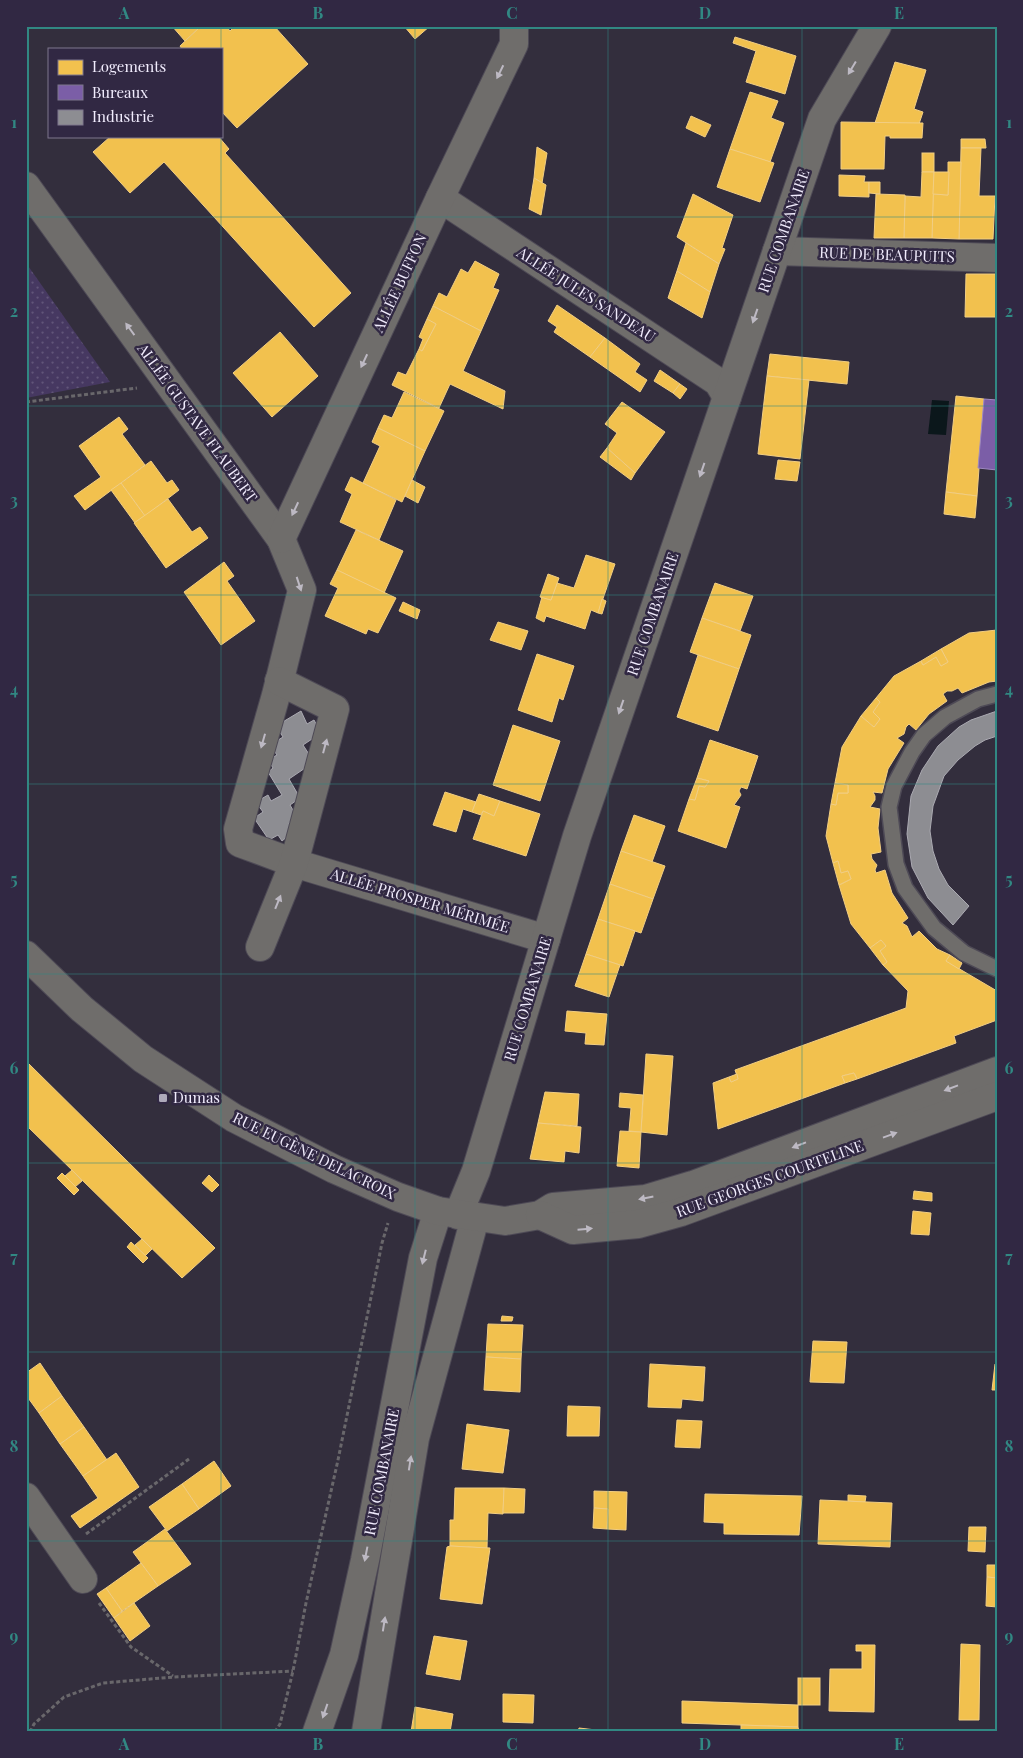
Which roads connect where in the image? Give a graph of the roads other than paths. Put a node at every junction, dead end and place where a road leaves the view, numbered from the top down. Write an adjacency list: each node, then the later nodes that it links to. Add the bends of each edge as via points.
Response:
1 (514, 26): 4 (street, ALLÉE BUFFON, one-way to 4, via 514,44)
2 (877, 26): 5 (street, RUE COMBANAIRE, one-way to 5, via 822,119)
3 (26, 186): 8 (street, ALLÉE GUSTAVE FLAUBERT, one-way to 3)
4 (440, 198): 7 (street, ALLÉE JULES SANDEAU, via 718,382); 8 (street, ALLÉE BUFFON, one-way to 8)
5 (777, 251): 6 (street, RUE DE BEAUPUITS); 7 (street, RUE COMBANAIRE, one-way to 7)
6 (997, 258)
7 (727, 397): 12 (street, RUE COMBANAIRE, one-way to 12, via 580,826)
8 (281, 539): 9 (street, ALLÉE GUSTAVE FLAUBERT, one-way to 9, via 302,590)
9 (279, 681): 11 (street, one-way to 9, via 335,709); 11 (street, ALLÉE GUSTAVE FLAUBERT, one-way to 11, via 238,828 240,843)
10 (997, 694): 15 (lane, via 978,699 945,716 924,735 894,786 890,807 896,864 905,888 934,928 964,953)
11 (294, 863): 12 (street, ALLÉE PROSPER MÉRIMÉE); 13 (street, one-way to 11)
12 (546, 939): 18 (street, RUE COMBANAIRE, via 476,1171)
13 (260, 947)
14 (26, 956): 18 (street, RUE EUGÈNE DELACROIX, via 82,1009 143,1059 234,1118 334,1169 398,1197)
15 (997, 969)
16 (997, 1071): 19 (street, RUE GEORGES COURTELINE, one-way to 19, via 692,1185 646,1199 553,1207)
17 (997, 1096): 19 (street, RUE GEORGES COURTELINE, one-way to 17, via 573,1230 638,1224 681,1212)
18 (457, 1214): 19 (street, RUE GEORGES COURTELINE, via 505,1221); 22 (street, RUE COMBANAIRE, one-way to 18); 23 (street, RUE COMBANAIRE, one-way to 23, via 423,1258 344,1655)
19 (540, 1215)
20 (26, 1497): 21 (street)
21 (83, 1579)
22 (376, 1672): 24 (street, RUE COMBANAIRE); 25 (street, RUE COMBANAIRE)
23 (318, 1732)
24 (346, 1732)
25 (366, 1732)

